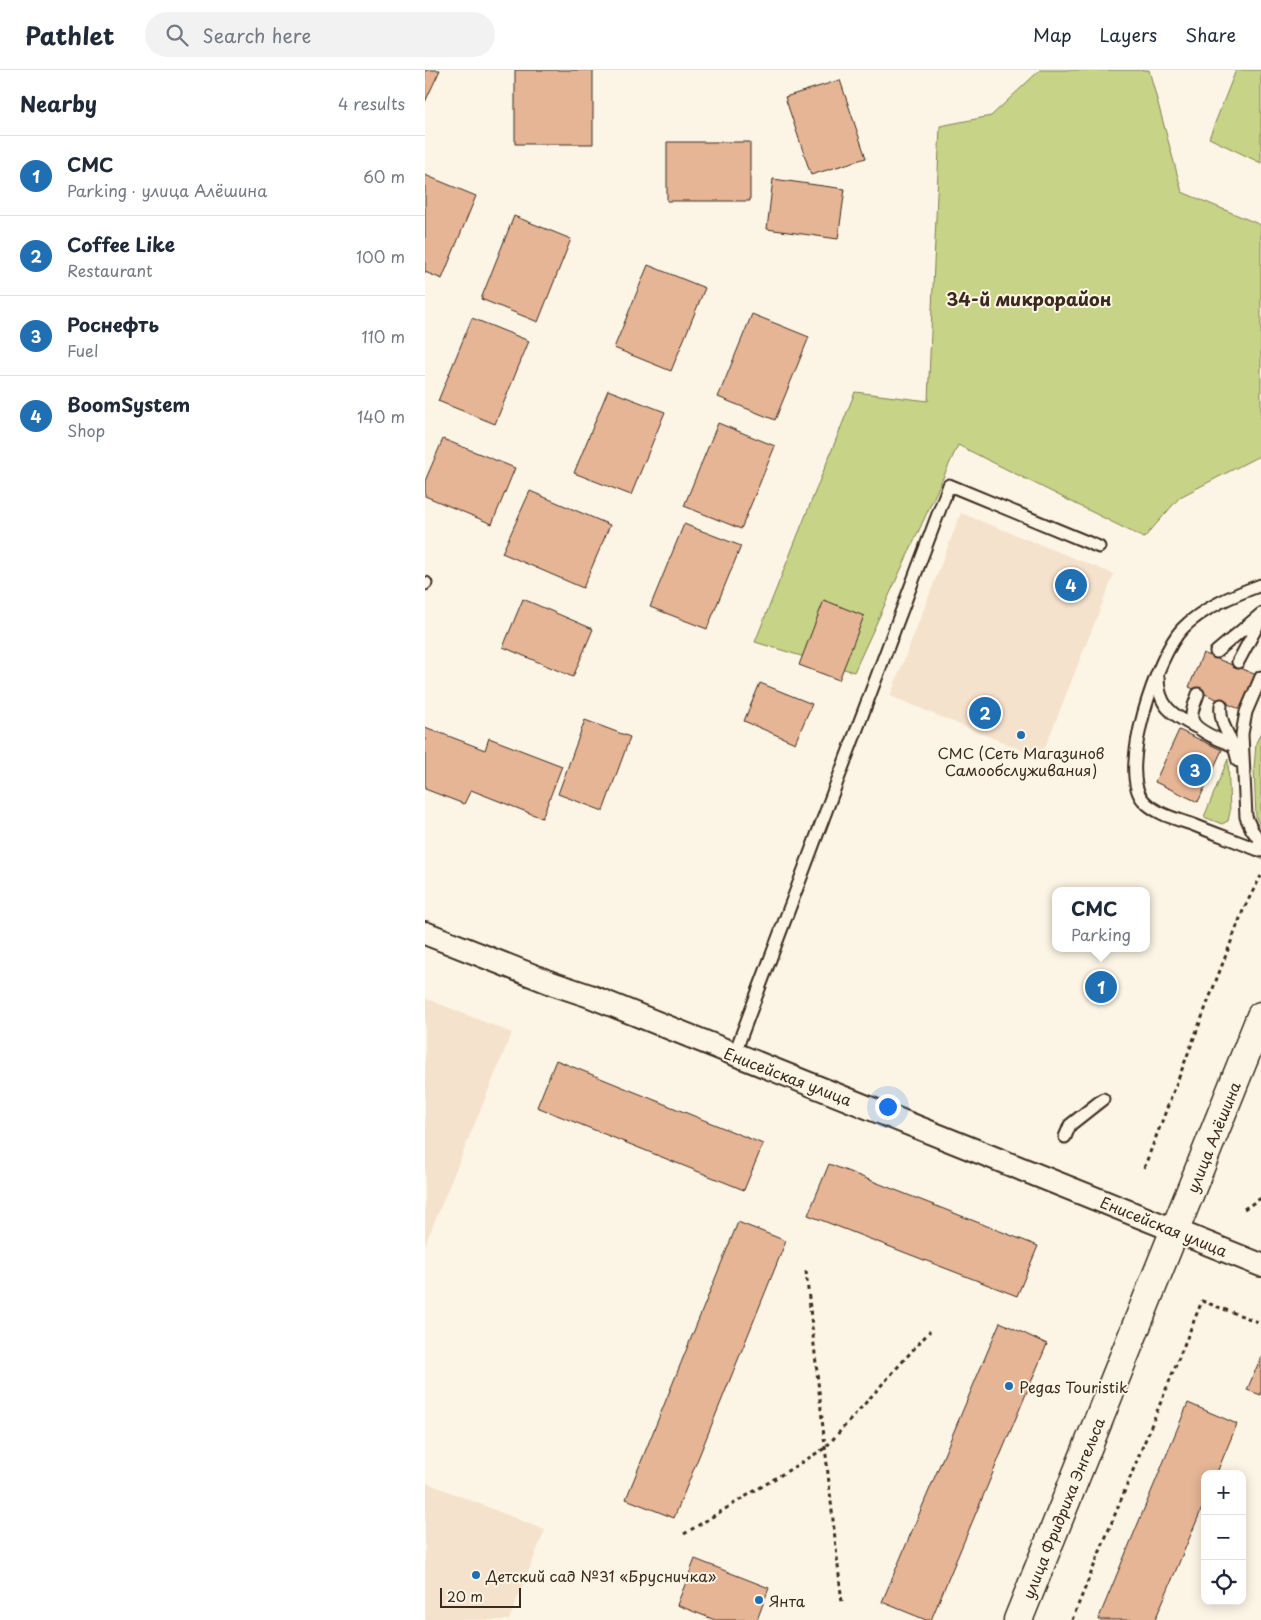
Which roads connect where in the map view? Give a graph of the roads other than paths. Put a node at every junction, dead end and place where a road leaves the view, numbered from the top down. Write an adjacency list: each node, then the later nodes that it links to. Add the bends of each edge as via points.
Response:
1 (1099, 547): 18 (lane, via 949,485)
2 (1261, 585): 7 (lane, via 1205,610 1183,628 1172,641)
3 (1261, 614): 5 (lane)
4 (1261, 619): 6 (lane)
5 (1216, 652)
6 (1238, 662)
7 (1160, 668): 11 (lane, via 1158,686 1167,708 1178,718); 15 (lane, via 1138,739 1135,778 1139,794 1151,807 1166,815)
8 (1261, 677): 13 (lane, via 1244,721)
9 (1198, 694): 11 (lane, via 1191,716)
10 (1221, 705): 12 (lane, via 1223,724)
11 (1199, 728): 12 (lane)
12 (1234, 746): 13 (lane)
13 (1243, 781): 14 (lane, via 1246,817)
14 (1261, 842)
15 (1261, 851)
16 (425, 933): 18 (street, Енисейская улица)
17 (1261, 1016): 21 (street, улица Алёшина)
18 (733, 1055): 21 (street, Енисейская улица)
19 (1103, 1099): 20 (lane, via 1070,1125)
20 (1065, 1137)
21 (1175, 1230): 22 (street, Енисейская улица); 23 (street, улица Фридриха Энгельса)
22 (1261, 1264)
23 (1018, 1620)

